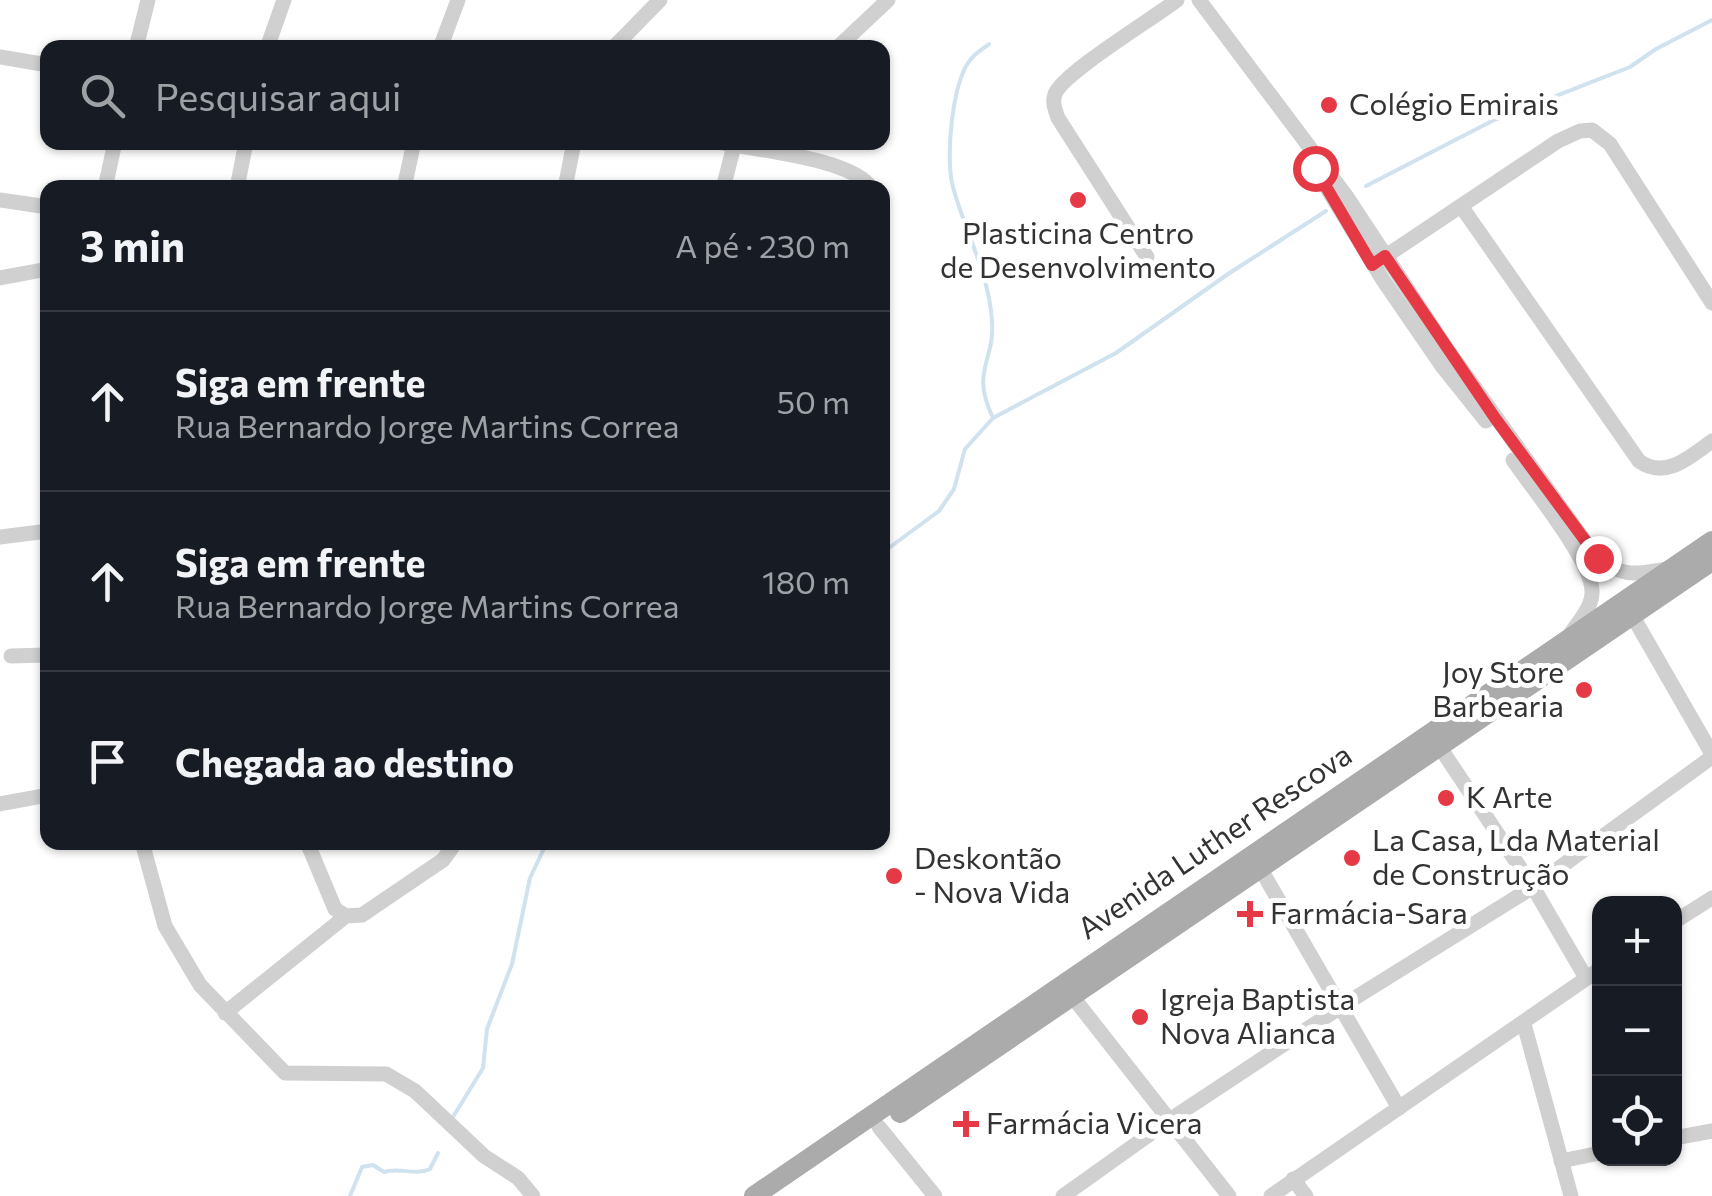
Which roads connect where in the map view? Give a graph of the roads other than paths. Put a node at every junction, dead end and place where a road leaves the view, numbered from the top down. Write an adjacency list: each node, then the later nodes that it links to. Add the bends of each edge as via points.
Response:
1 (148, 0): 8 (street)
2 (284, 0): 9 (street)
3 (458, 0): 10 (street)
4 (660, 0): 11 (street)
5 (888, 0): 12 (street)
6 (1177, 0): 30 (street, via 1070,76 1054,96 1058,118)
7 (1199, 0): 31 (street)
8 (138, 40)
9 (270, 40)
10 (443, 40)
11 (620, 40)
12 (846, 40)
13 (0, 57): 14 (street)
14 (40, 64)
15 (113, 150): 21 (street)
16 (244, 150): 22 (street)
17 (412, 150): 23 (street)
18 (572, 150): 24 (street)
19 (727, 150): 25 (street)
20 (758, 150): 26 (street, via 828,164)
21 (107, 180)
22 (239, 180)
23 (406, 180)
24 (566, 180)
25 (724, 180)
26 (867, 180)
27 (0, 200): 28 (street)
28 (40, 206)
29 (1461, 206): 31 (street); 34 (street, via 1567,136 1592,130 1610,144); 35 (street, via 1638,461 1658,470 1672,467)
30 (1147, 257)
31 (1379, 260): 40 (street, via 1598,558 1626,574); 42 (street, via 1442,366 1584,566 1592,596)
32 (40, 270): 33 (street)
33 (0, 278)
34 (1712, 303)
35 (1712, 441)
36 (40, 531): 37 (street)
37 (0, 537)
38 (1712, 541): 40 (main road, Avenida Luther Rescova)
39 (1712, 561): 41 (main road, Avenida Luther Rescova)
40 (1671, 568): 42 (main road, Avenida Luther Rescova)
41 (1632, 615): 45 (main road, Avenida Luther Rescova); 46 (street)
42 (1567, 639): 72 (main road, Avenida Luther Rescova)
43 (40, 654): 44 (street)
44 (11, 656)
45 (1440, 746): 52 (main road, Avenida Luther Rescova); 53 (street)
46 (1712, 755): 53 (street)
47 (40, 796): 48 (street)
48 (0, 804)
49 (144, 850): 61 (street, via 166,926)
50 (310, 850): 55 (street, via 335,909)
51 (450, 850): 55 (street, via 362,916)
52 (1260, 868): 59 (main road, Avenida Luther Rescova); 60 (street)
53 (1533, 886): 57 (street); 60 (street)
54 (1712, 898): 56 (street)
55 (346, 916): 61 (street)
56 (1682, 917)
57 (1592, 973)
58 (1592, 975): 62 (street)
59 (1072, 996): 64 (street); 65 (main road, Avenida Luther Rescova)
60 (1342, 1006): 63 (street); 64 (street)
61 (225, 1013): 71 (street, via 285,1072 386,1074 415,1091)
62 (1524, 1024): 63 (street); 69 (street)
63 (1399, 1108): 70 (street)
64 (1170, 1119): 75 (street); 76 (street)
65 (879, 1128): 73 (main road, Avenida Luther Rescova); 74 (street)
66 (1712, 1131): 67 (street)
67 (1682, 1137)
68 (1592, 1155): 69 (street)
69 (1561, 1161): 79 (street)
70 (1293, 1179): 77 (street); 78 (street)
71 (533, 1196)
72 (754, 1196)
73 (778, 1196)
74 (935, 1196)
75 (1063, 1196)
76 (1230, 1196)
77 (1270, 1196)
78 (1306, 1196)
79 (1571, 1196)

